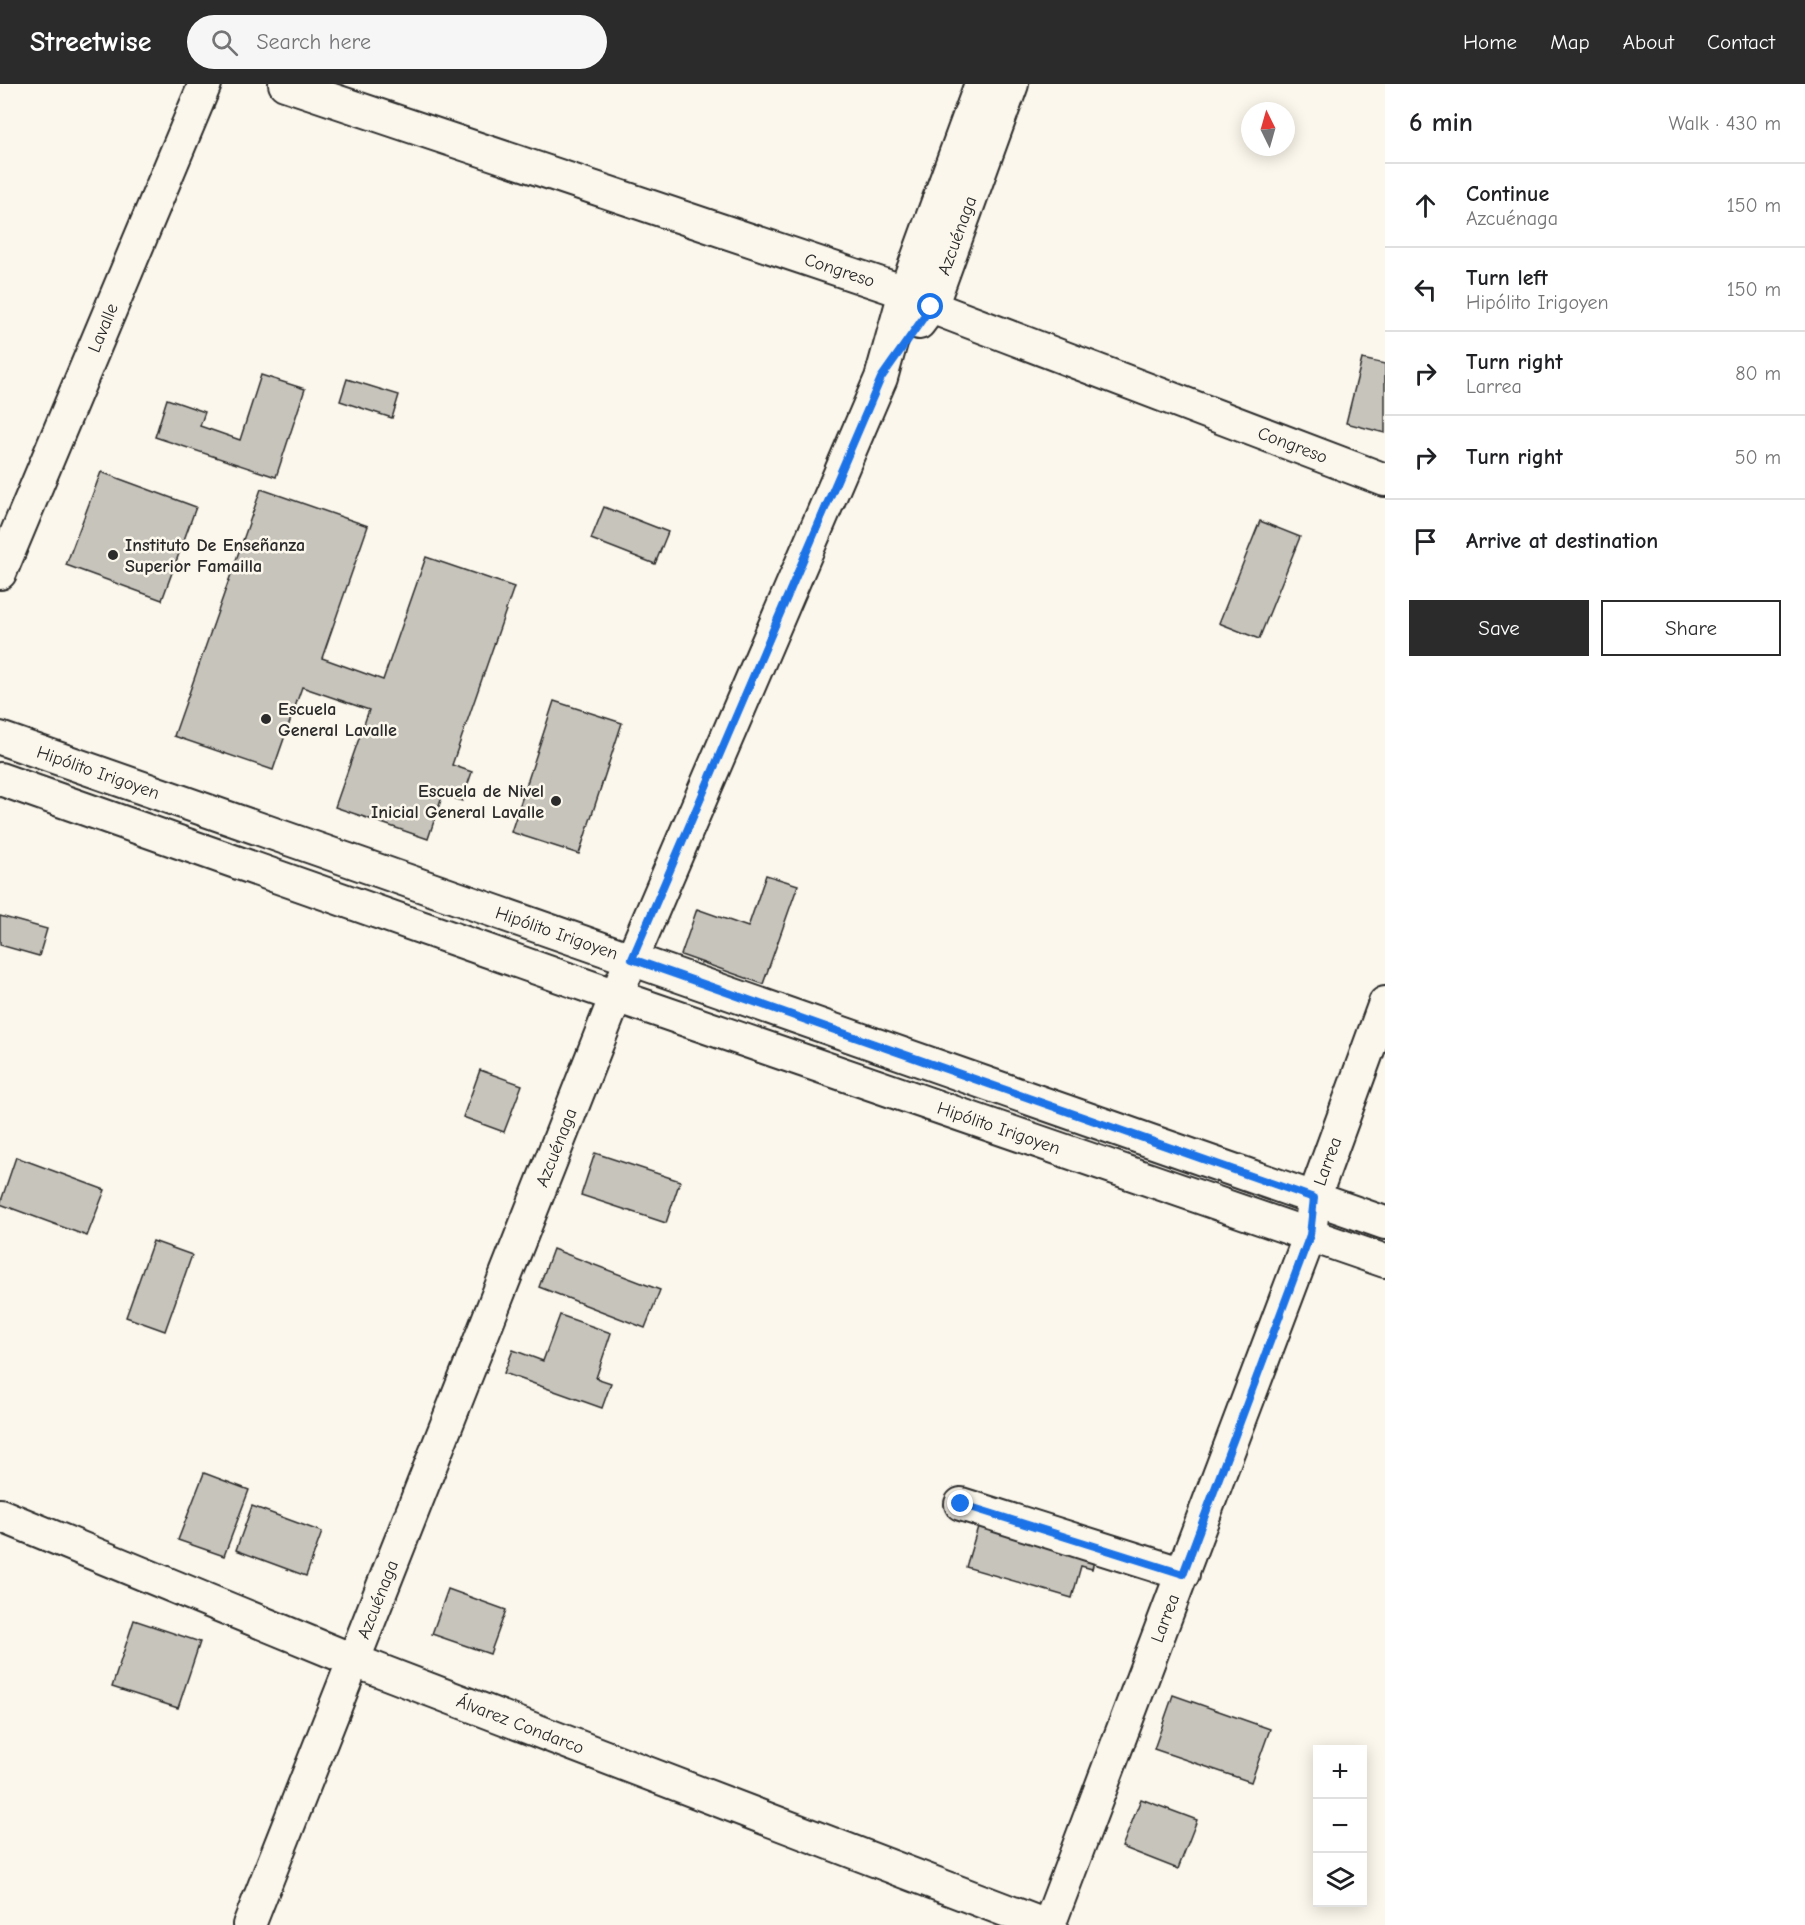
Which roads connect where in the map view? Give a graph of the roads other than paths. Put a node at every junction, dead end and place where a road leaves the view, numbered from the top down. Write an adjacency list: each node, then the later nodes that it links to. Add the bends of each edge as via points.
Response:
1 (205, 84): 7 (street, Lavalle)
2 (285, 84): 5 (street, Congreso)
3 (981, 84): 5 (street, Azcuénaga)
4 (1012, 84): 5 (street, Azcuénaga)
5 (918, 299): 6 (street, Congreso); 10 (street, Azcuénaga)
6 (1385, 480)
7 (0, 573)
8 (0, 738): 10 (street, Hipólito Irigoyen)
9 (0, 778): 11 (street, Hipólito Irigoyen)
10 (632, 959): 11 (street, Azcuénaga); 13 (street, Hipólito Irigoyen)
11 (616, 996): 15 (street, Hipólito Irigoyen); 20 (street, Azcuénaga)
12 (1385, 1003): 13 (street, Larrea)
13 (1314, 1198): 14 (street, Hipólito Irigoyen); 15 (street, Larrea)
14 (1385, 1223)
15 (1310, 1235): 16 (street, Hipólito Irigoyen); 19 (street, Larrea)
16 (1385, 1261)
17 (961, 1504): 19 (street)
18 (0, 1515): 20 (street, Álvarez Condarco)
19 (1183, 1574): 23 (street, Larrea)
20 (355, 1661): 21 (street, Azcuénaga); 22 (street, Álvarez Condarco)
21 (249, 1925)
22 (1044, 1925)
23 (1049, 1925)

